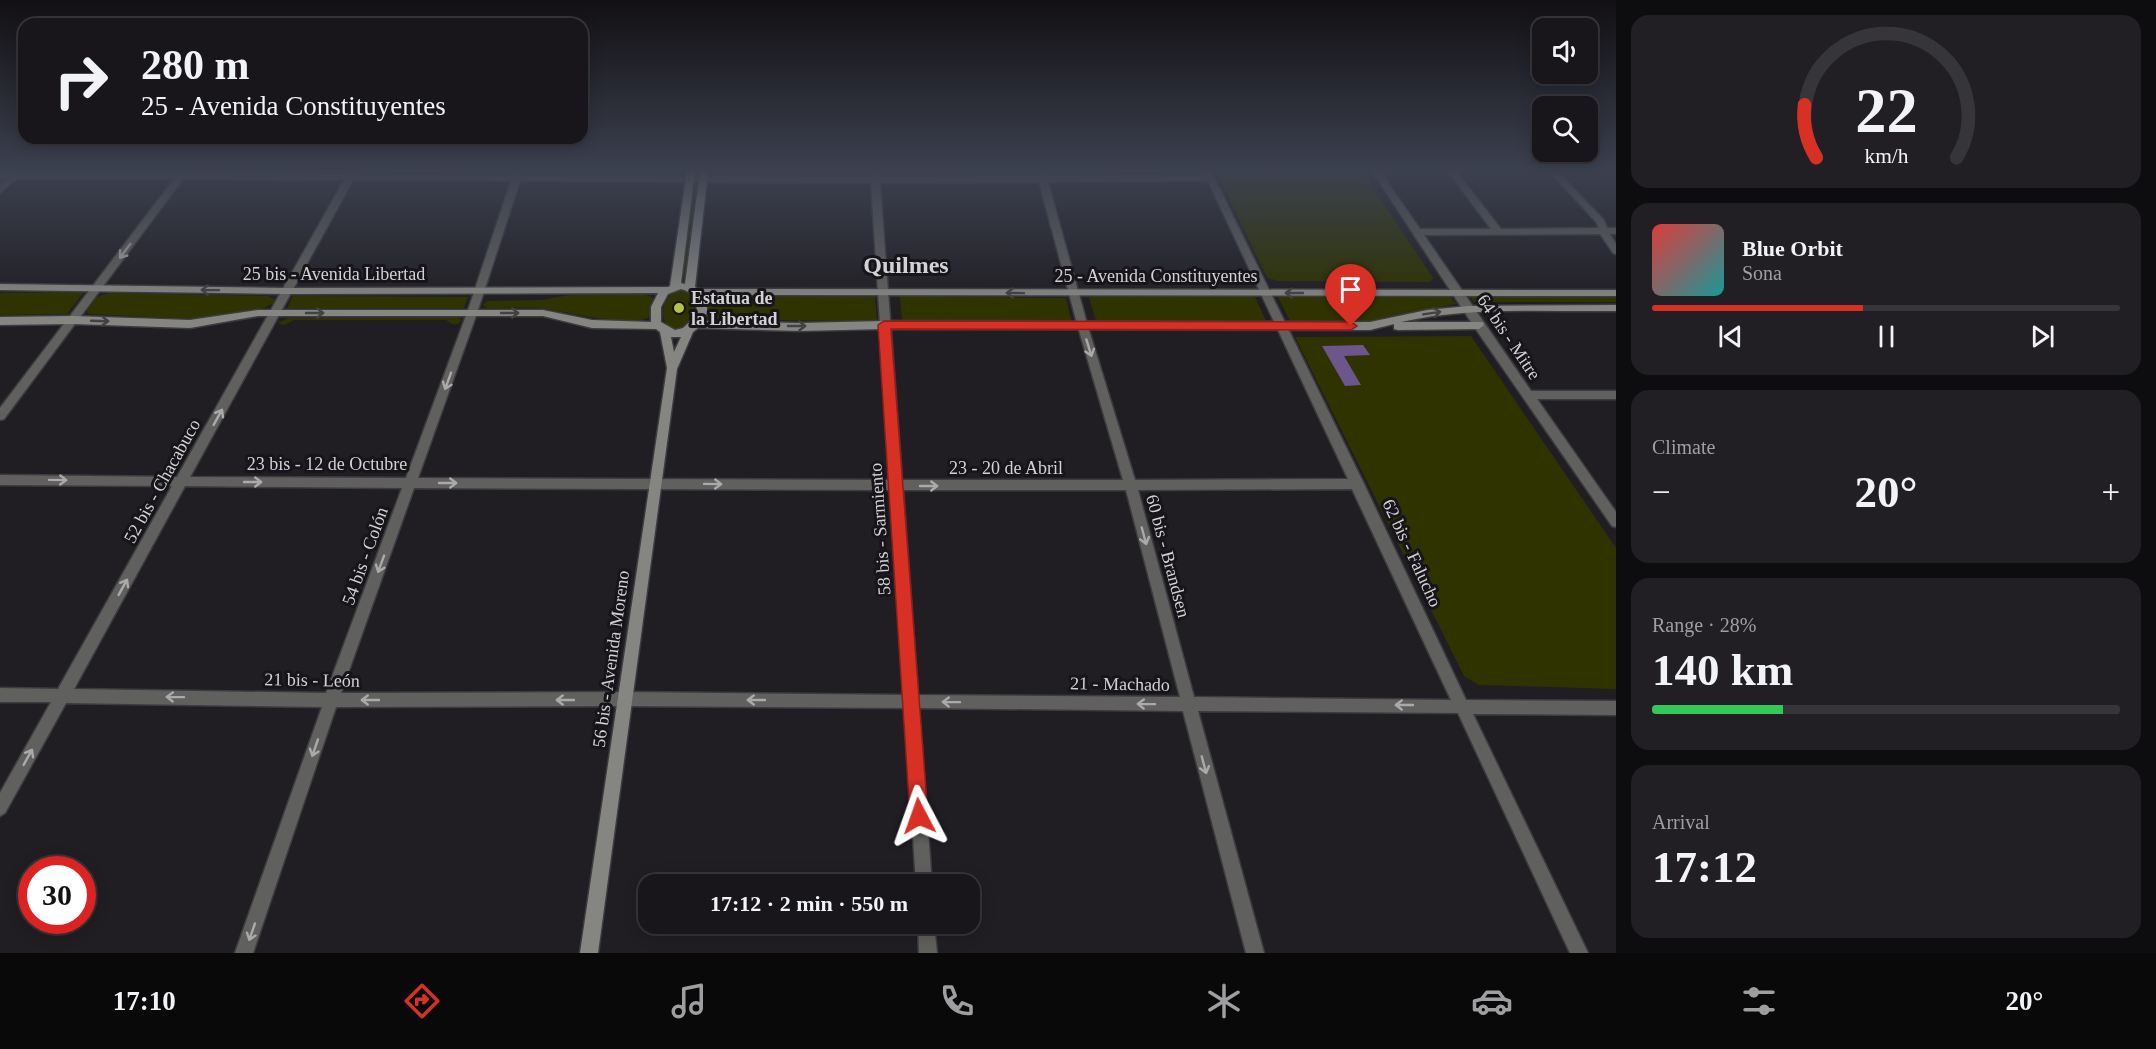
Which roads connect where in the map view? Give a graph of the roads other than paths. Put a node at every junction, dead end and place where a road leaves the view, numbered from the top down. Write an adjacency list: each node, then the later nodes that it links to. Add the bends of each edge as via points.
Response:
1 (152, 215): 18 (street, one-way to 18)
2 (329, 215): 21 (street, 52 bis - Chacabuco)
3 (504, 215): 27 (street, 54 bis - Colón)
4 (683, 215): 19 (main road)
5 (699, 215): 20 (main road)
6 (878, 215): 22 (street, 58 bis - Sarmiento)
7 (1053, 215): 24 (street, 60 bis - Brandsen)
8 (1229, 215): 25 (street, 62 bis - Falucho)
9 (1406, 215): 15 (street, 64 bis - Mitre)
10 (1486, 215): 12 (street)
11 (1595, 215): 13 (street)
12 (1497, 230): 13 (street); 15 (street)
13 (1603, 231): 14 (street); 16 (street)
14 (1616, 231)
15 (1417, 232): 26 (street, 64 bis - Mitre)
16 (1616, 251)
17 (0, 287): 18 (main road, 25 bis - Avenida Libertad)
18 (97, 288): 21 (main road, 25 bis - Avenida Libertad, one-way to 18); 32 (street)
19 (671, 288): 20 (main road); 27 (main road, 25 bis - Avenida Libertad, via 558,291 540,298); 40 (main road, via 656,306 656,323)
20 (693, 290): 22 (main road, 25 - Avenida Constituyentes); 34 (main road, via 703,308)
21 (287, 291): 27 (main road, 25 bis - Avenida Libertad); 30 (street, 52 bis - Chacabuco)
22 (883, 291): 24 (main road, 25 - Avenida Constituyentes, one-way to 22); 35 (street, 58 bis - Sarmiento)
23 (1616, 292): 26 (main road, 25 - Avenida Constituyentes)
24 (1075, 293): 25 (main road, 25 - Avenida Constituyentes); 39 (street, 60 bis - Brandsen)
25 (1266, 293): 26 (main road, 25 - Avenida Constituyentes, one-way to 25); 37 (street, 62 bis - Falucho)
26 (1458, 293): 29 (street, 64 bis - Mitre)
27 (477, 295): 31 (street, 54 bis - Colón)
28 (1616, 308): 29 (main road)
29 (1468, 309): 36 (street, 64 bis - Mitre); 38 (main road, one-way to 29, via 1427,313)
30 (276, 312): 31 (main road, one-way to 31); 32 (main road, one-way to 30, via 190,324); 47 (street, 52 bis - Chacabuco, one-way to 30)
31 (472, 313): 40 (main road, one-way to 40, via 543,313 592,324); 48 (street, 54 bis - Colón, one-way to 48)
32 (73, 320): 33 (main road); 45 (street)
33 (0, 321)
34 (697, 324): 35 (main road, one-way to 35); 41 (main road)
35 (884, 325): 39 (main road); 52 (street, 58 bis - Sarmiento)
36 (1479, 325): 38 (main road); 43 (street, 64 bis - Mitre)
37 (1281, 326): 38 (main road); 39 (main road); 50 (street, 62 bis - Falucho)
38 (1370, 326)
39 (1083, 327): 51 (street, 60 bis - Brandsen, one-way to 51)
40 (662, 329): 41 (main road, via 674,334); 42 (main road, 56 bis - Avenida Moreno)
41 (688, 332): 42 (main road, 56 bis - Avenida Moreno)
42 (672, 369): 49 (main road, 56 bis - Avenida Moreno)
43 (1527, 395): 44 (street); 53 (street, 64 bis - Mitre)
44 (1616, 395)
45 (0, 416)
46 (0, 480): 47 (street, 23 bis - 12 de Octubre, one-way to 47)
47 (182, 482): 48 (street, 23 bis - 12 de Octubre, one-way to 48); 57 (street, 52 bis - Chacabuco, one-way to 47)
48 (411, 483): 49 (street, 23 bis - 12 de Octubre, one-way to 49); 59 (street, 54 bis - Colón, one-way to 59)
49 (655, 483): 52 (street, 23 - 20 de Abril, one-way to 52); 58 (main road, 56 bis - Avenida Moreno)
50 (1358, 484): 51 (street, 23 - 20 de Abril); 62 (street, 62 bis - Falucho)
51 (1131, 486): 52 (street, 23 - 20 de Abril, one-way to 51); 61 (street, 60 bis - Brandsen, one-way to 61)
52 (897, 487): 60 (street, 58 bis - Sarmiento)
53 (1601, 501): 54 (street); 55 (street, 64 bis - Mitre)
54 (1616, 501)
55 (1616, 522)
56 (0, 695): 57 (street, 21 bis - León)
57 (62, 696): 59 (street, 21 bis - León, one-way to 57); 64 (street, 52 bis - Chacabuco, one-way to 57)
58 (624, 699): 59 (street, 21 bis - León, one-way to 59); 60 (street, 21 - Machado, one-way to 58); 68 (main road, 56 bis - Avenida Moreno)
59 (331, 700): 67 (street, 54 bis - Colón, one-way to 67)
60 (911, 701): 61 (street, 21 - Machado, one-way to 60); 65 (street, 58 bis - Sarmiento)
61 (1188, 705): 62 (street, 21 - Machado, one-way to 61); 70 (street, 60 bis - Brandsen, one-way to 70)
62 (1462, 705): 63 (street, 21 - Machado); 71 (street, 62 bis - Falucho)
63 (1616, 708)
64 (0, 808)
65 (923, 874)
66 (927, 934): 69 (street)
67 (244, 953)
68 (589, 953)
69 (928, 953)
70 (1255, 953)
71 (1579, 953)

